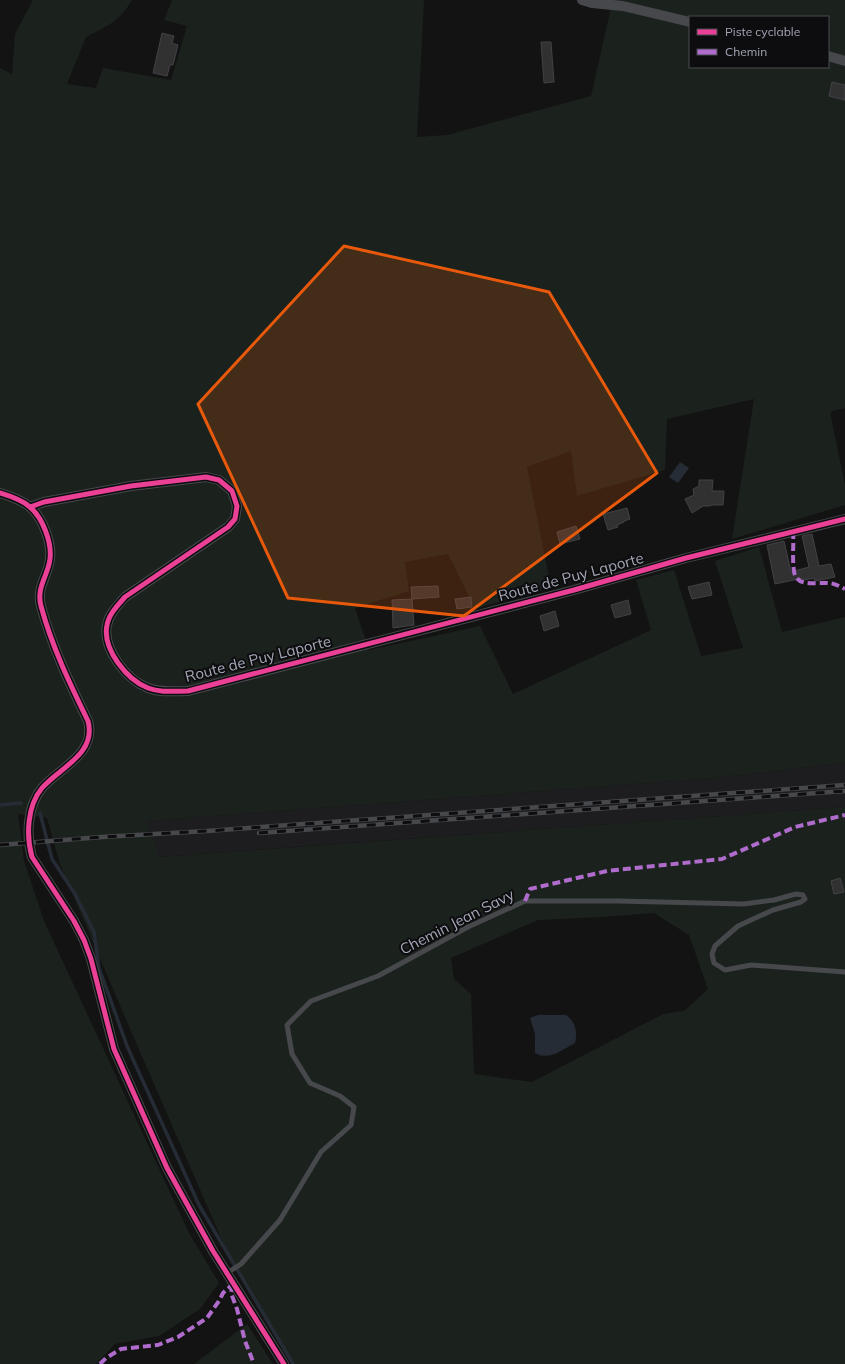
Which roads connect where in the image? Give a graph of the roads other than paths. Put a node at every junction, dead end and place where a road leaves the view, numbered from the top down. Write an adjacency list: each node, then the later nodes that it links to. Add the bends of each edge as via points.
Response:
1 (582, 0): 2 (street, via 623,6)
2 (689, 22)
3 (829, 56): 4 (street)
4 (845, 61)
5 (0, 493): 6 (street)
6 (30, 507): 7 (street, Route de Puy Laporte, via 44,502 131,486 206,477 219,480 232,491 237,506 235,519 228,527 125,597 115,609 107,626 106,637 110,647 127,675 137,683 164,692 188,691 686,558); 9 (street, via 42,522 49,541 50,560 42,582 40,604 56,653 90,729 89,738 80,754 41,789 37,796 29,820 32,857 84,940 114,1049 167,1168)
7 (845, 519)
8 (845, 972): 9 (lane, Chemin Jean Savy, via 751,965 725,970 714,963 712,954 715,946 738,926 773,910 801,902 805,899 803,895 796,894 744,904 618,900 525,901 468,927 378,976 311,1001 287,1025 292,1054 310,1083 340,1096 354,1107 351,1125 321,1152 280,1220 241,1264)
9 (227, 1273): 10 (street)
10 (284, 1364)

